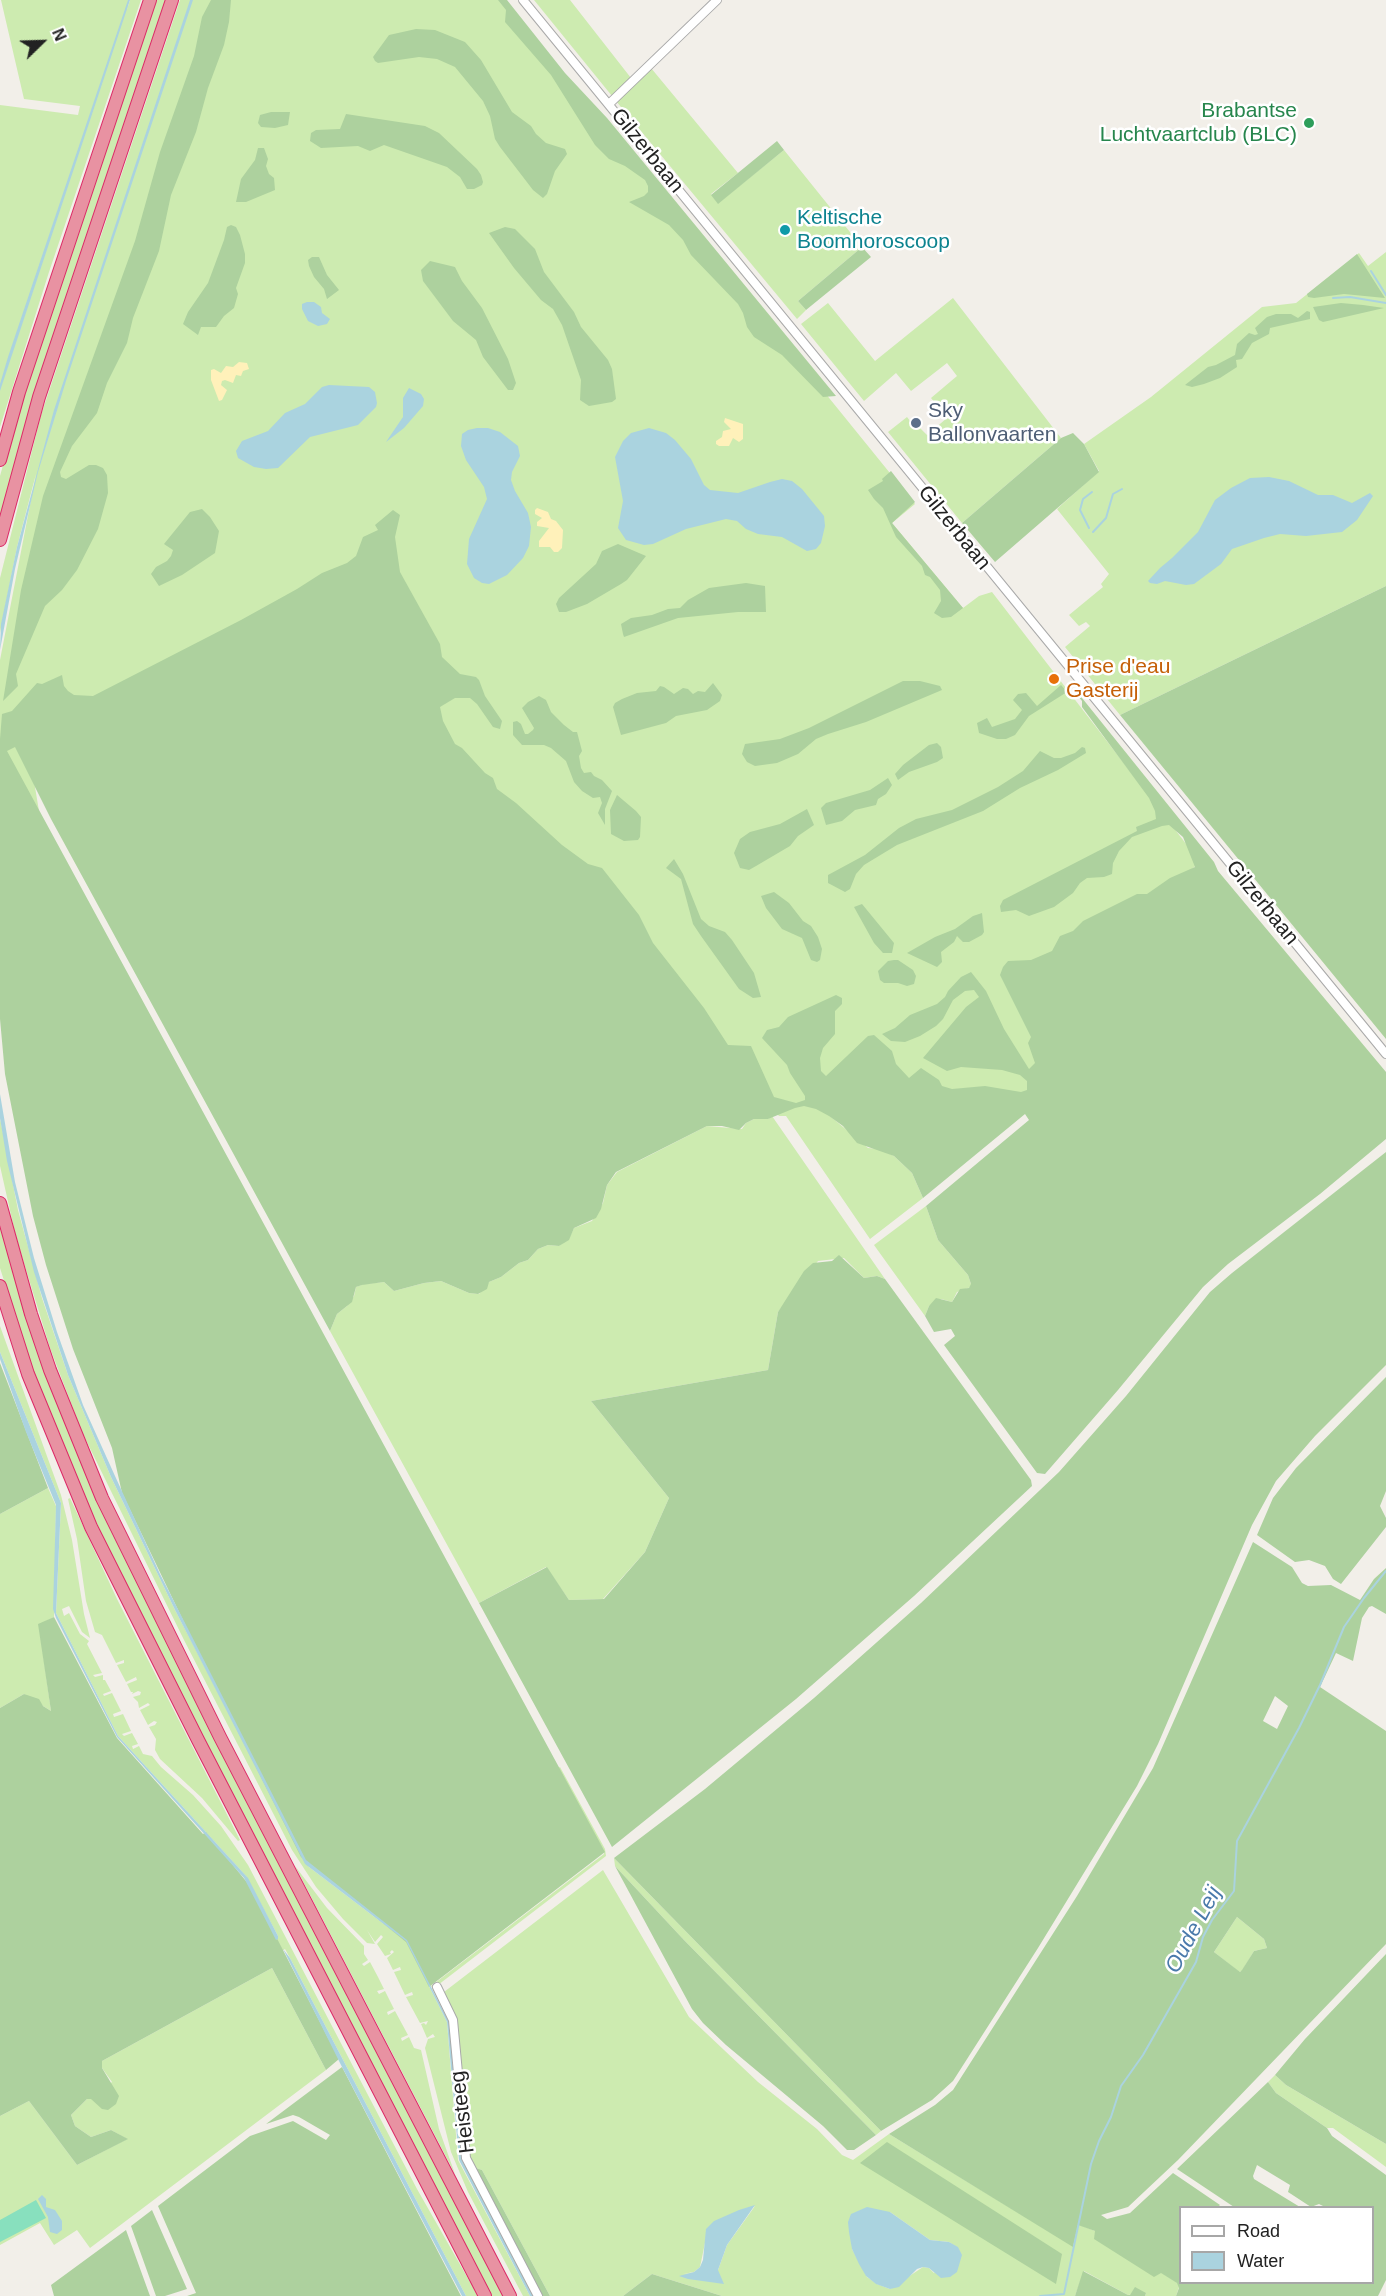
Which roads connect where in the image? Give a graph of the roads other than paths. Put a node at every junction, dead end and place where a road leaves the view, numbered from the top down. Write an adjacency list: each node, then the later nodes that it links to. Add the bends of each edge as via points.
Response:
1 (150, 0): 6 (highway, via 19,392)
2 (172, 0): 7 (highway, via 39,397)
3 (523, 0): 5 (street, Gilzerbaan)
4 (717, 0): 5 (street)
5 (609, 104): 8 (street, Gilzerbaan)
6 (0, 460)
7 (0, 540)
8 (1386, 1054)
9 (0, 1203): 13 (highway, via 50,1370 102,1498 220,1737)
10 (0, 1286): 12 (highway, via 28,1374 92,1527)
11 (437, 1987): 14 (street, Heisteeg, via 453,2020 466,2158)
12 (485, 2296)
13 (510, 2296)
14 (538, 2296)

